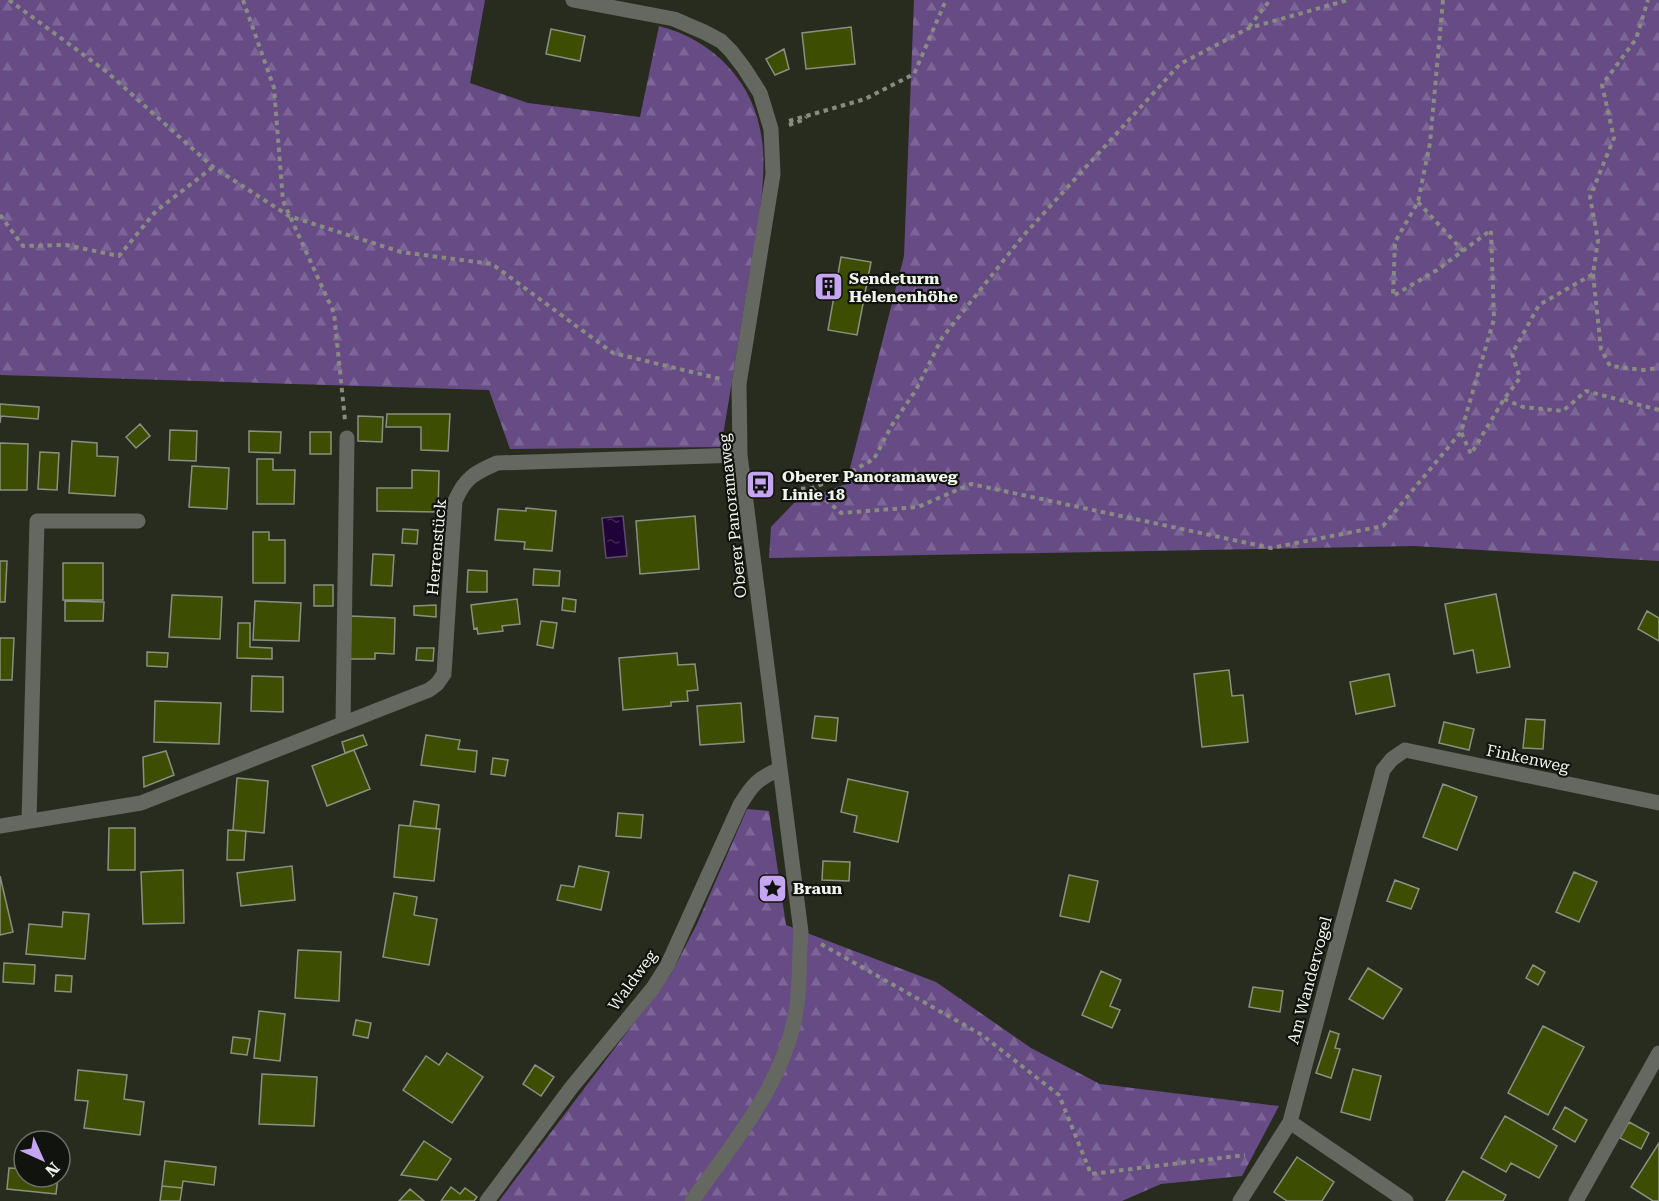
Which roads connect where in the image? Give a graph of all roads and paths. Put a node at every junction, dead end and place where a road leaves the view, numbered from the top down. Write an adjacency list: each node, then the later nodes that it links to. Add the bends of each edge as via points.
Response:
1 (9, 0): 11 (path, via 107,72)
2 (243, 0): 14 (path, via 274,88 283,201)
3 (573, 0): 18 (street, Oberer Panoramaweg, via 674,20 721,41 760,93 771,129 773,174)
4 (946, 0): 10 (path, via 915,74 865,99)
5 (1270, 0): 9 (path)
6 (1348, 0): 9 (path)
7 (1443, 0): 12 (path, via 1430,143)
8 (1648, 0): 16 (path, via 1636,39 1602,85 1614,138 1590,197 1598,240)
9 (1249, 28): 24 (path, via 1180,64 1023,236 942,338 916,390 873,459)
10 (806, 116): 10 (path, via 786,126 783,123)
11 (213, 167): 13 (path, via 156,211 119,255 66,244 23,246); 14 (path)
12 (1418, 202): 15 (path); 15 (path, via 1395,242 1393,296)
13 (0, 215)
14 (289, 216): 18 (path, via 402,252 492,264 613,353); 22 (path, via 334,313)
15 (1463, 251): 21 (path, via 1491,230 1494,319)
16 (1593, 274): 17 (path, via 1601,348 1610,366); 19 (path, via 1539,305 1512,354 1520,378)
17 (1659, 368)
18 (740, 384): 23 (street, Oberer Panoramaweg)
19 (1504, 399): 20 (path, via 1523,407 1563,411 1586,391); 21 (path, via 1471,454)
20 (1659, 410)
21 (1461, 432): 24 (path, via 1383,526 1271,548 971,484 918,507 841,513)
22 (347, 438): 27 (street)
23 (740, 455): 27 (street, Herrenstück, via 497,463 476,472 462,485 455,501 444,674 429,690); 29 (street, Oberer Panoramaweg)
24 (812, 488): 25 (path)
25 (783, 490)
26 (138, 521): 31 (street, via 37,521)
27 (343, 723): 31 (street, Herrenstück, via 141,803)
28 (1392, 759): 30 (street, Finkenweg, via 1405,750); 35 (street, Am Wandervogel, via 1383,770)
29 (780, 769): 33 (street, Oberer Panoramaweg); 37 (street, Waldweg, via 751,786 653,988 571,1088)
30 (1659, 803)
31 (29, 821): 32 (street, Herrenstück)
32 (0, 826)
33 (801, 932): 36 (path, via 982,1035 1059,1095 1091,1174); 38 (street, Oberer Panoramaweg, via 797,1006 786,1047 751,1118)
34 (1659, 1053): 41 (street)
35 (1290, 1122): 36 (street, Am Wandervogel); 40 (street)
36 (1272, 1152): 39 (street, Am Wandervogel)
37 (487, 1201)
38 (692, 1201)
39 (1240, 1201)
40 (1406, 1201)
41 (1576, 1201)

